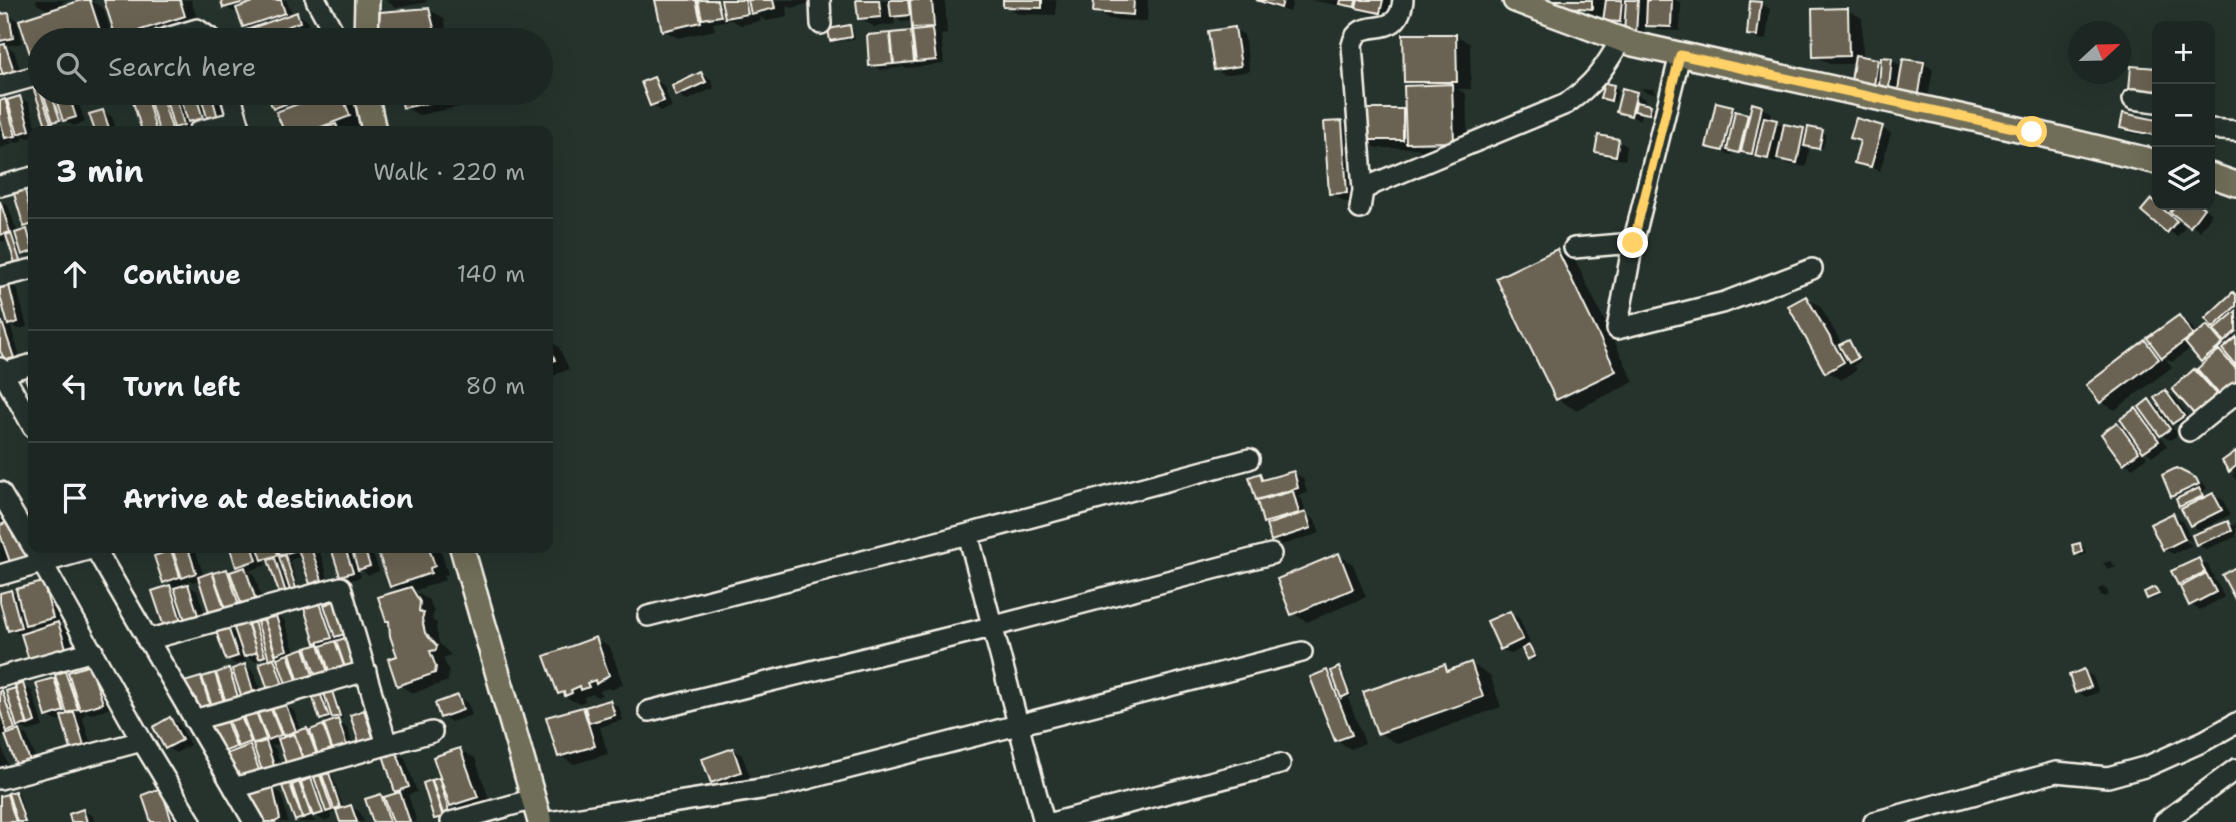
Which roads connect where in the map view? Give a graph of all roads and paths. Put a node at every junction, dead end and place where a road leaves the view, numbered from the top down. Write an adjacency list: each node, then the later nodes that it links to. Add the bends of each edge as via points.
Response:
1 (316, 0): 7 (street)
2 (367, 0): 8 (main road)
3 (820, 0): 6 (street)
4 (1403, 0): 9 (street, via 1396,21 1353,37 1362,200 1416,165 1566,104 1602,72)
5 (1525, 1): 9 (main road)
6 (821, 24)
7 (331, 28)
8 (366, 28)
9 (1621, 40): 10 (main road)
10 (1680, 55): 21 (main road); 26 (street)
11 (28, 78): 12 (street)
12 (0, 86)
13 (2133, 99): 14 (street)
14 (2152, 101)
15 (234, 105): 17 (street)
16 (369, 105): 18 (main road)
17 (240, 126)
18 (373, 126)
19 (2215, 130): 20 (street)
20 (2236, 131)
21 (2152, 161)
22 (2215, 177): 24 (main road)
23 (28, 178): 25 (street)
24 (2236, 184)
25 (0, 186)
26 (1633, 243): 27 (street); 28 (street, via 1617,329 1725,302)
27 (1574, 248)
28 (1812, 269)
29 (28, 270): 30 (street)
30 (0, 277)
31 (28, 366): 32 (street)
32 (1, 371): 34 (street)
33 (2236, 393): 35 (street)
34 (28, 418)
35 (2189, 431)
36 (1249, 459): 38 (street)
37 (0, 492): 39 (street)
38 (968, 534): 46 (street); 47 (street)
39 (28, 537)
40 (35, 553): 45 (street)
41 (38, 553): 49 (street)
42 (97, 553): 48 (street)
43 (463, 553): 64 (main road)
44 (1271, 554): 47 (street)
45 (0, 575)
46 (649, 616)
47 (991, 627): 53 (street); 56 (street)
48 (147, 640): 51 (street, via 341,587); 54 (street)
49 (93, 650): 52 (street); 58 (street)
50 (1302, 652): 56 (street)
51 (366, 671): 54 (street); 59 (street)
52 (0, 677)
53 (649, 711)
54 (194, 720): 63 (street)
55 (2236, 723): 72 (street, via 2148,766 2108,777 2056,772)
56 (1018, 727): 69 (street, via 780,786); 70 (street)
57 (432, 732): 59 (street)
58 (142, 741): 62 (street); 65 (street)
59 (387, 745): 63 (street)
60 (1280, 764): 71 (street)
61 (2236, 769): 73 (street)
62 (0, 779)
63 (234, 788): 66 (street)
64 (534, 799): 67 (street); 68 (main road)
65 (191, 822)
66 (254, 822)
67 (451, 822)
68 (540, 822)
69 (549, 822)
70 (1044, 822)
71 (1055, 822)
72 (1874, 822)
73 (2164, 822)

